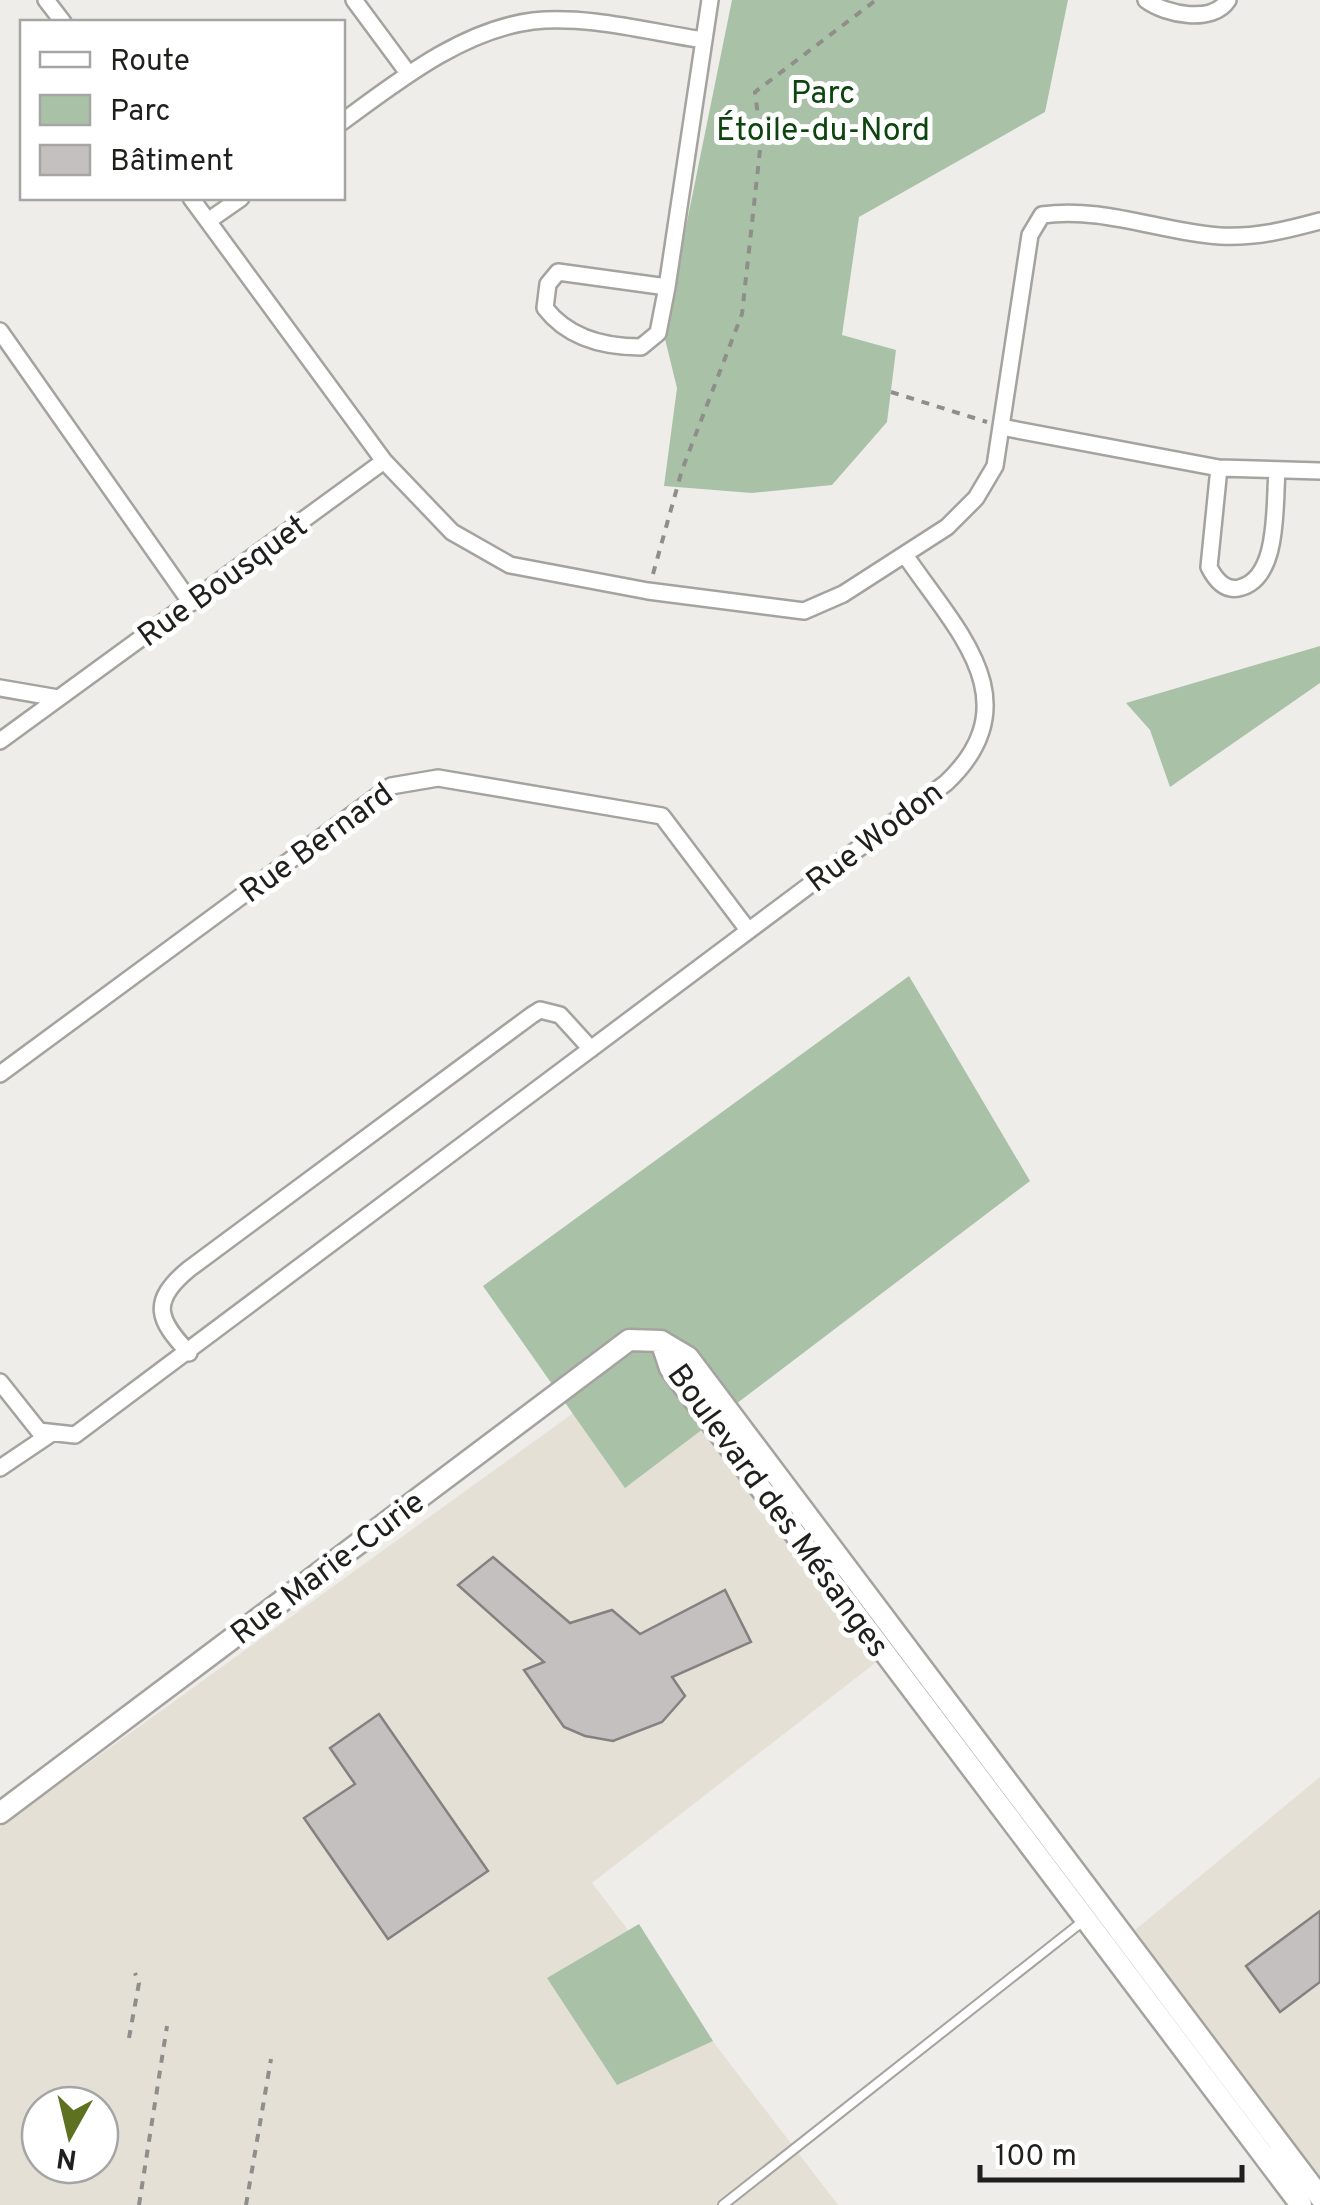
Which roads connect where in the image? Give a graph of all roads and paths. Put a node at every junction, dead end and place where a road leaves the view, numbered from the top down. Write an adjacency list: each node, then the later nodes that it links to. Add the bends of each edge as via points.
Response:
1 (46, 0): 7 (street)
2 (354, 0): 9 (street)
3 (710, 0): 8 (street)
4 (876, 0): 24 (path, via 755,92 761,142 742,314 682,470)
5 (1146, 0): 6 (street, via 1201,14)
6 (1228, 0)
7 (61, 20)
8 (703, 40): 9 (street, via 576,20 531,22); 15 (street)
9 (408, 73): 10 (street)
10 (345, 120)
11 (192, 200): 13 (street)
12 (237, 200): 13 (street)
13 (208, 221): 19 (street)
14 (1320, 221): 18 (street, via 1218,236 1069,211 1042,215 1030,235)
15 (666, 287): 15 (street, via 558,272 548,284 545,308 582,338 641,347 658,334)
16 (0, 331): 25 (street)
17 (891, 392): 18 (path)
18 (1001, 427): 20 (street); 23 (street, via 995,466 976,498)
19 (384, 462): 24 (street, via 452,532 489,557 536,573); 25 (street, Rue Bousquet)
20 (1219, 468): 22 (street); 22 (street, via 1209,567 1231,589 1251,584 1267,562)
21 (1320, 470): 22 (street)
22 (1277, 472)
23 (904, 555): 24 (street, via 804,611); 29 (street, Rue Wodon, via 980,665 983,728 966,764 946,783)
24 (648, 591)
25 (191, 603): 27 (street, Rue Bousquet)
26 (0, 688): 27 (street)
27 (58, 698): 28 (street, Rue Bousquet)
28 (0, 741)
29 (748, 930): 30 (street, Rue Wodon); 31 (street, Rue Bernard, via 662,816 413,778 391,786)
30 (592, 1049): 33 (street, Rue Wodon); 33 (street, via 560,1014 540,1010 189,1269 168,1288 161,1306 162,1324)
31 (0, 1074)
32 (661, 1341): 37 (street, Rue Marie-Curie, via 629,1340); 38 (street, Boulevard des Mésanges, via 688,1356); 39 (street, Boulevard des Mésanges, via 670,1368)
33 (188, 1354): 35 (street, Rue Wodon, via 76,1435)
34 (0, 1382): 35 (street, via 29,1423)
35 (49, 1435): 36 (street, Rue Wodon)
36 (0, 1468)
37 (0, 1813)
38 (1102, 1907): 39 (lane); 44 (street, Boulevard des Mésanges)
39 (1083, 1921): 47 (lane); 48 (street, Boulevard des Mésanges)
40 (135, 1973): 42 (path)
41 (166, 2026): 45 (path)
42 (129, 2038)
43 (271, 2059): 46 (path)
44 (1320, 2197)
45 (138, 2205)
46 (246, 2205)
47 (723, 2205)
48 (1301, 2205)

